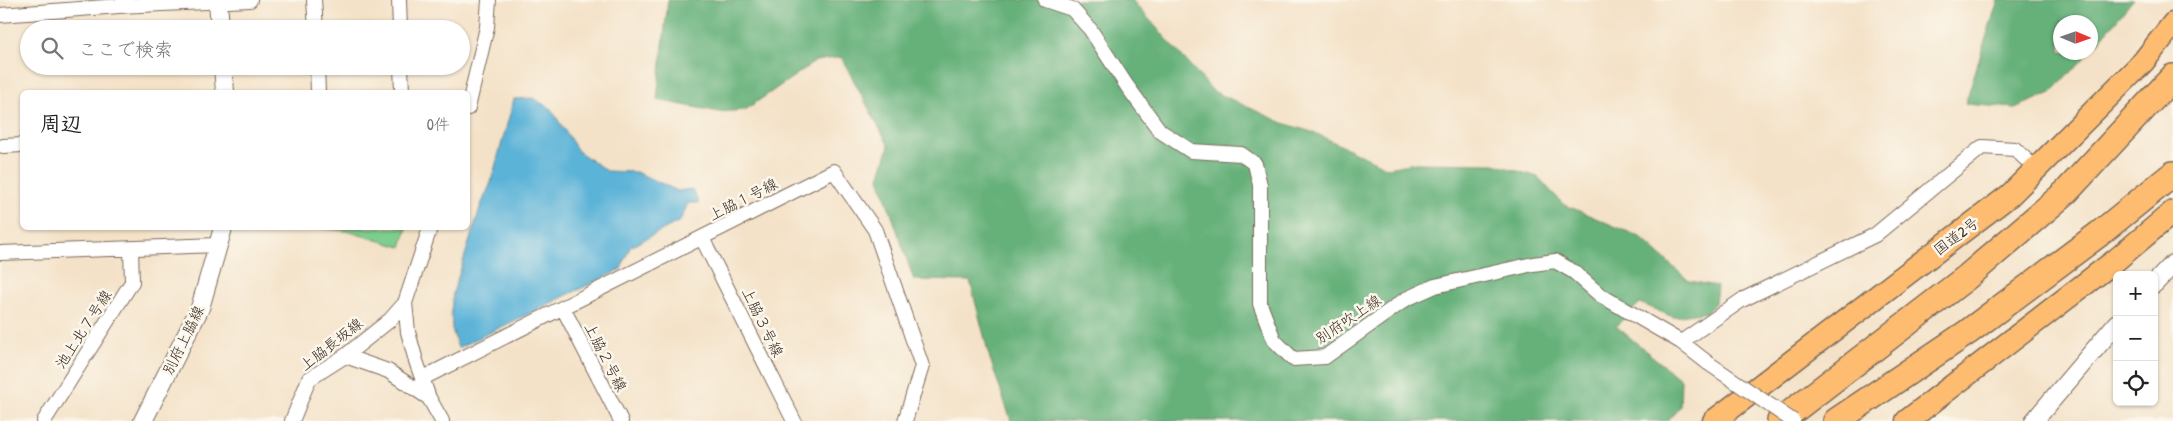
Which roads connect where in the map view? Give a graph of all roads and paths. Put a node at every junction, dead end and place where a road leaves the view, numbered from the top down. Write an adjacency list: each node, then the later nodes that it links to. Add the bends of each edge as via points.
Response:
1 (22, 0): 9 (street)
2 (250, 0): 7 (street)
3 (314, 0): 12 (street)
4 (399, 0): 13 (street)
5 (489, 0): 22 (street, via 487,27)
6 (1045, 0): 39 (street, 別府吹上線, via 1072,9 1090,29 1160,131 1191,152 1241,154 1255,164 1260,185 1260,304 1274,340 1293,358 1325,357 1406,299 1435,286 1555,261 1574,272 1600,296)
7 (218, 1): 8 (street); 11 (street)
8 (119, 3): 9 (street)
9 (23, 14): 10 (street)
10 (0, 16)
11 (219, 20)
12 (315, 20)
13 (400, 20)
14 (2173, 24): 25 (highway, 国道2号, via 2143,62)
15 (224, 75): 19 (street)
16 (317, 75): 20 (street)
17 (401, 75): 21 (street)
18 (2173, 77): 51 (highway, via 2066,192 1967,277)
19 (225, 90)
20 (318, 90)
21 (402, 90)
22 (470, 99)
23 (20, 145): 24 (street)
24 (3, 146)
25 (2036, 169): 39 (street, via 2015,149 1982,147 1875,235 1742,300); 50 (highway, 国道2号, via 2010,195)
26 (2173, 174): 53 (highway, via 1968,332)
27 (2173, 212): 54 (highway, via 2116,260)
28 (222, 230): 31 (street, 別府上脇線)
29 (429, 230): 36 (street)
30 (702, 238): 37 (street, 上脇１号線); 48 (street, 上脇３号線); 49 (street, 上脇１号線, via 834,171 875,230 922,366)
31 (218, 245): 32 (street); 44 (street, 別府上脇線, via 200,308)
32 (131, 249): 33 (street); 43 (street, 池上北７号線, via 132,282)
33 (0, 253)
34 (2173, 264): 35 (street)
35 (2158, 280)
36 (404, 303): 40 (street, 上脇長坂線, via 390,320); 41 (street, via 408,332)
37 (563, 308): 41 (street, 上脇１号線); 47 (street, 上脇２号線)
38 (2113, 328): 55 (street)
39 (1681, 342): 52 (street, 別府吹上線, bridge)
40 (345, 356): 42 (street, via 388,371); 45 (street, 上脇長坂線, via 309,379)
41 (423, 378): 42 (street)
42 (429, 398): 46 (street)
43 (44, 421)
44 (143, 421)
45 (292, 421)
46 (442, 421)
47 (620, 421)
48 (794, 421)
49 (905, 421)
50 (1714, 421)
51 (1780, 421)
52 (1793, 421)
53 (1836, 421)
54 (1907, 421)
55 (2034, 421)

